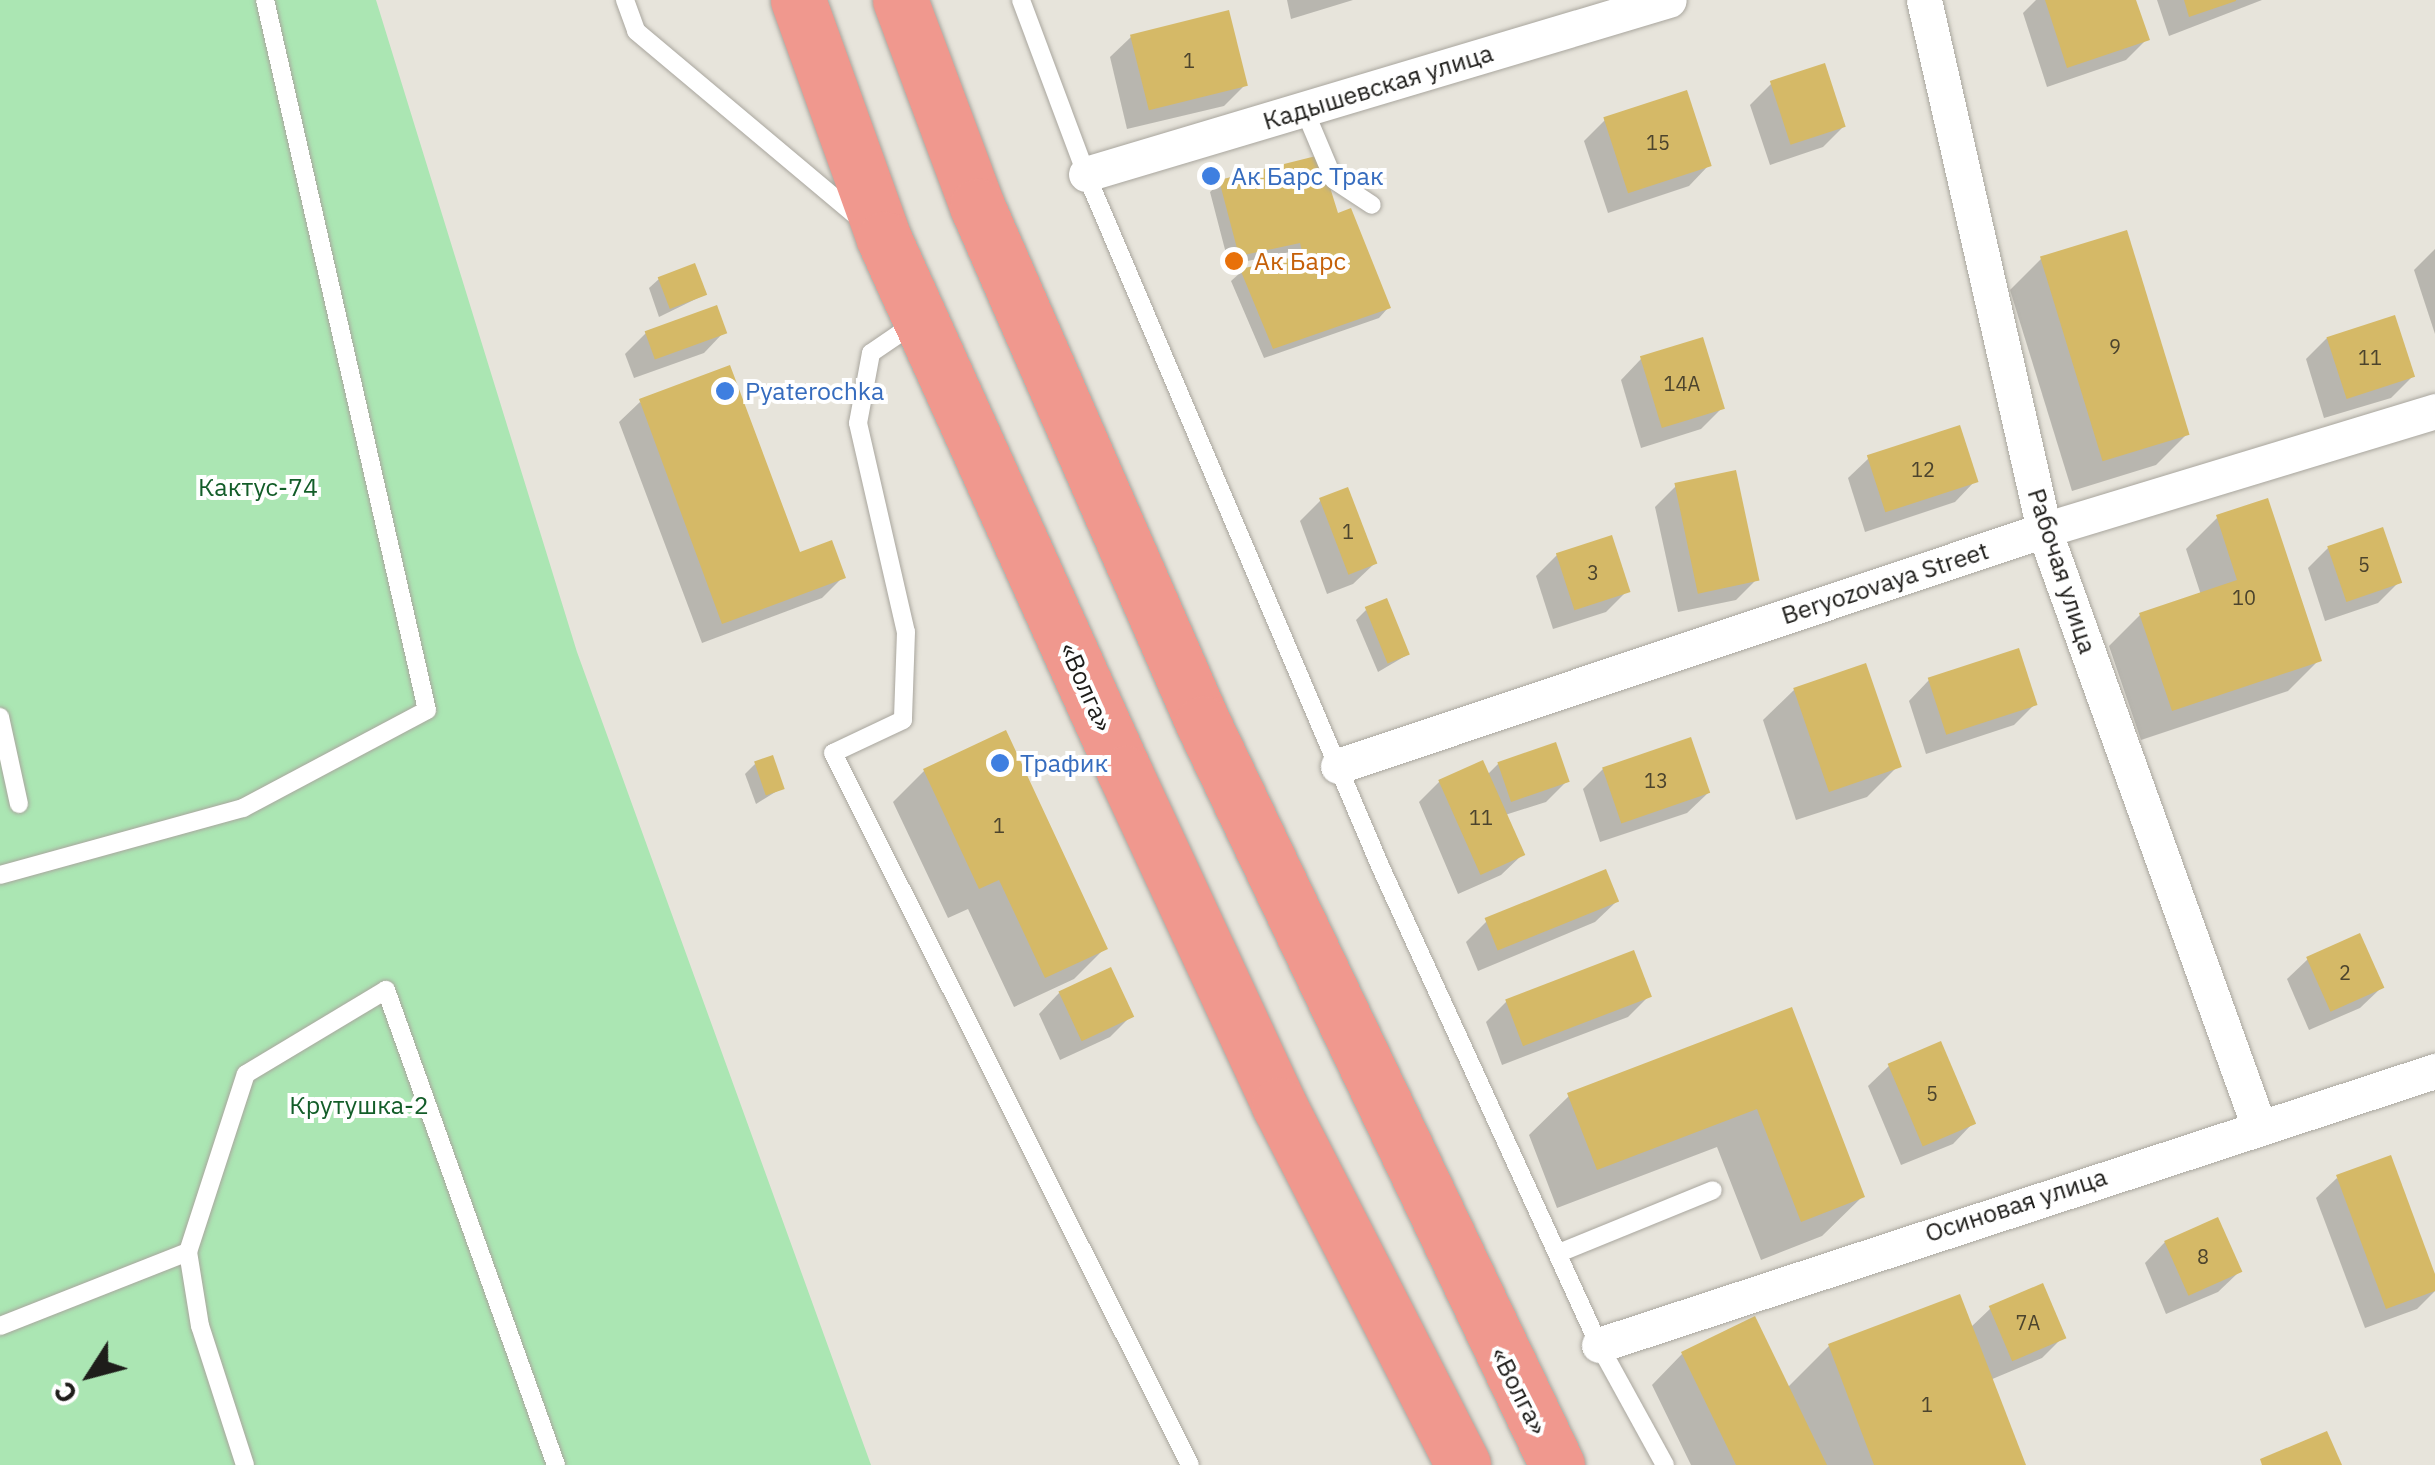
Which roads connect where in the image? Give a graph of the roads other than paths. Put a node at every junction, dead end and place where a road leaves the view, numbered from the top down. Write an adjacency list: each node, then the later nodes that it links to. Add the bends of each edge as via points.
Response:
1 (265, 0): 18 (lane, via 426,710 243,808)
2 (625, 0): 11 (lane, via 636,31)
3 (798, 0): 11 (highway, «Волга»)
4 (900, 0): 30 (highway, «Волга», via 977,206 1203,723)
5 (1021, 0): 9 (lane)
6 (1669, 0): 8 (street, Кадышевская улица)
7 (1924, 0): 14 (street, Рабочая улица)
8 (1304, 108): 9 (street, Кадышевская улица); 10 (lane, via 1334,180)
9 (1086, 174): 16 (lane)
10 (1372, 206)
11 (884, 239): 12 (highway, «Волга»)
12 (920, 320): 28 (lane, via 871,353 858,423 906,632 903,720 833,753); 29 (highway, «Волга», via 1279,1105)
13 (2435, 411): 14 (street, Beryozovaya Street)
14 (2044, 530): 16 (street, Beryozovaya Street); 20 (street, Рабочая улица)
15 (0, 717): 17 (lane)
16 (1338, 766): 23 (lane)
17 (20, 804)
18 (0, 876)
19 (2435, 1071): 20 (street, Осиновая улица)
20 (2258, 1124): 25 (street, Осиновая улица)
21 (1713, 1190): 23 (lane)
22 (188, 1252): 24 (lane); 26 (lane, via 200,1326); 27 (lane, via 246,1074 386,990)
23 (1560, 1253): 25 (lane)
24 (0, 1326)
25 (1598, 1345): 31 (lane)
26 (245, 1465)
27 (556, 1465)
28 (1190, 1465)
29 (1464, 1465)
30 (1556, 1465)
31 (1665, 1465)

